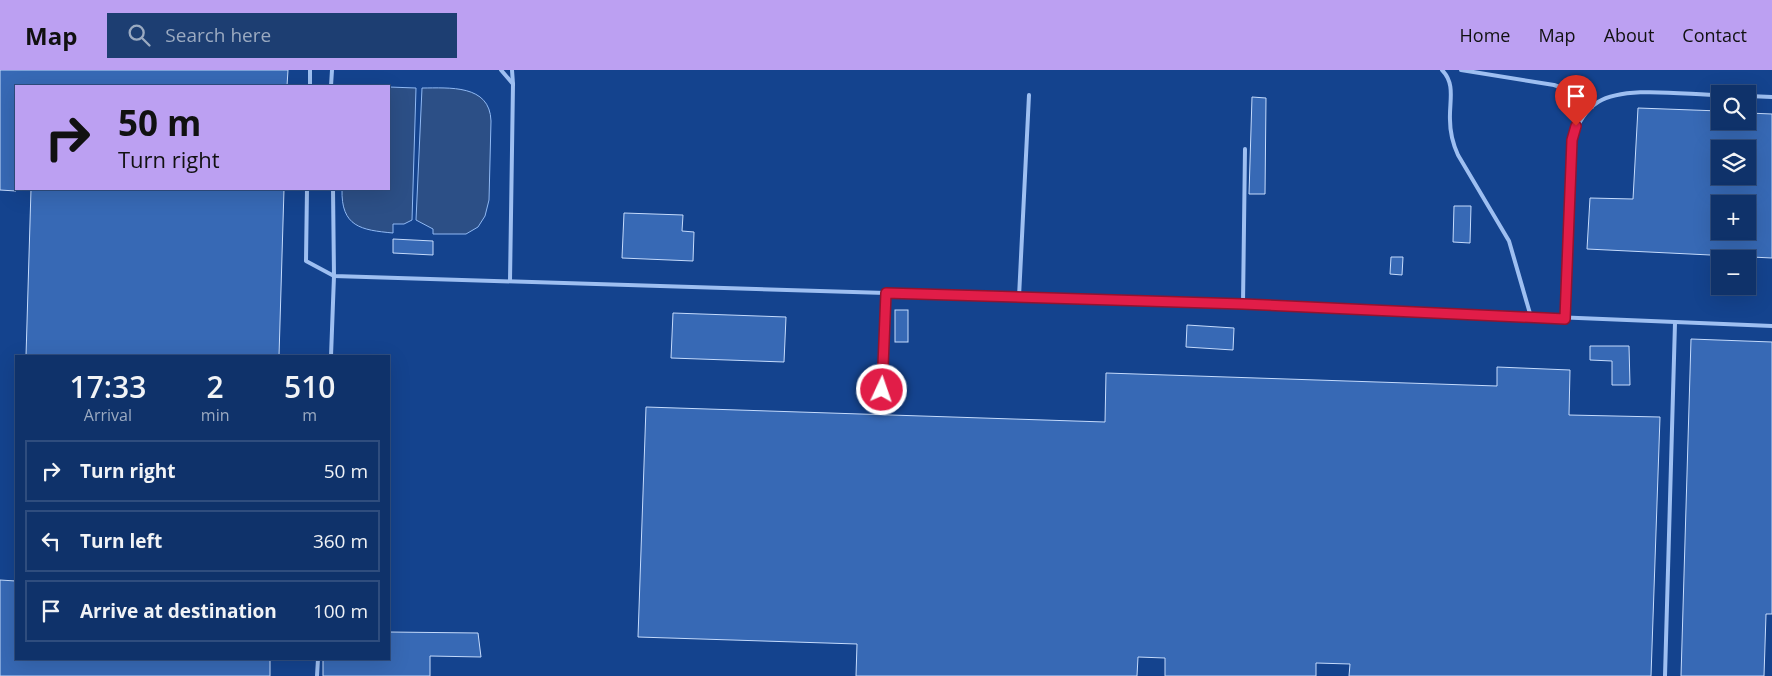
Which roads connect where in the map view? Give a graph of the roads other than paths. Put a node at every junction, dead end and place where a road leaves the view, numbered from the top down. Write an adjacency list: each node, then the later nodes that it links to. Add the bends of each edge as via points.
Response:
1 (310, 70): 8 (lane)
2 (332, 70): 9 (lane)
3 (501, 70): 7 (lane)
4 (512, 70): 7 (lane)
5 (1442, 70): 23 (lane, via 1451,81 1452,141 1509,241)
6 (1461, 70): 14 (lane, via 1554,85 1574,92)
7 (513, 84): 19 (lane)
8 (310, 85)
9 (331, 85)
10 (1029, 95): 21 (lane)
11 (1711, 96): 14 (lane, via 1621,94)
12 (1756, 96): 13 (lane)
13 (1772, 97)
14 (1592, 106): 24 (lane, via 1576,126 1572,140)
15 (1245, 149): 22 (lane)
16 (307, 190): 18 (lane, via 306,261)
17 (333, 190): 18 (lane)
18 (334, 276): 19 (lane); 27 (lane)
19 (510, 281): 20 (lane)
20 (886, 293): 21 (lane); 28 (lane)
21 (1019, 297): 22 (lane)
22 (1243, 304): 23 (lane)
23 (1531, 317): 24 (lane)
24 (1565, 319): 25 (lane)
25 (1675, 323): 26 (lane); 31 (lane)
26 (1772, 326)
27 (331, 355)
28 (882, 390)
29 (318, 660): 30 (lane)
30 (317, 676)
31 (1665, 676)

